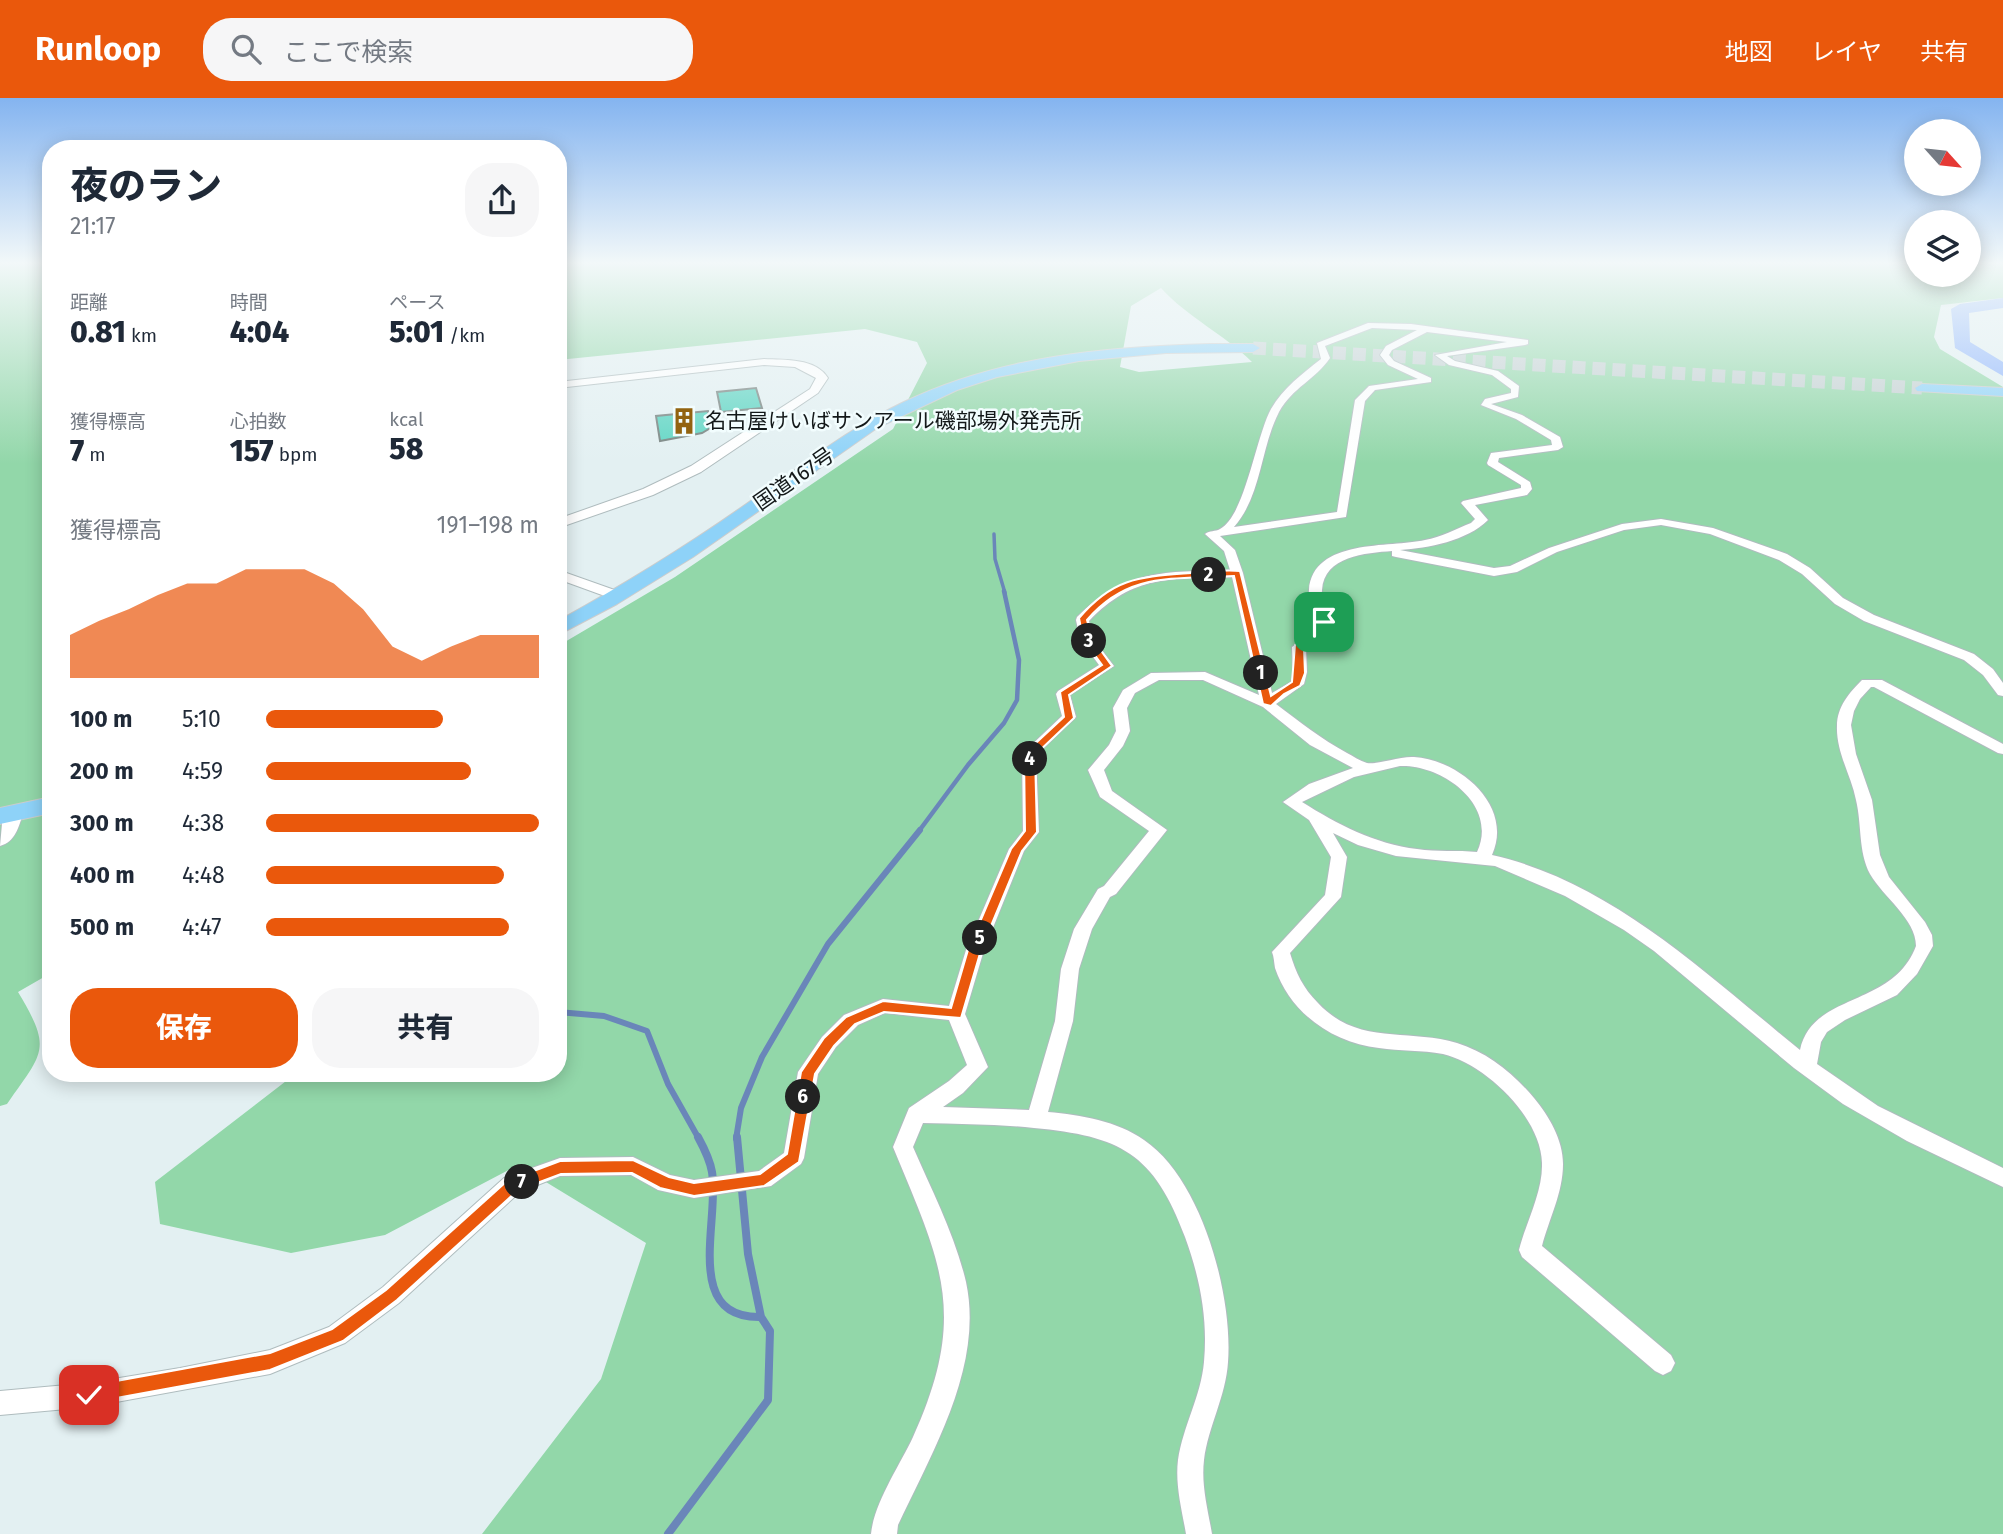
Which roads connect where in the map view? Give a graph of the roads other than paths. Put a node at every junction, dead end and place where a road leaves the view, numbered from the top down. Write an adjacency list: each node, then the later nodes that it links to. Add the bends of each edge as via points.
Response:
1 (1355, 330): 9 (street, via 1320,345 1325,358 1297,380 1272,418 1248,494 1237,519)
2 (1425, 330): 9 (street, via 1384,355 1428,380 1382,385 1360,400 1342,515)
3 (1435, 330): 10 (street, via 1525,342 1439,355 1452,363 1495,373 1516,388 1515,395 1486,405 1522,419 1559,445 1495,455 1492,463 1527,489 1467,503 1482,520 1475,525 1427,544)
4 (1253, 348): 13 (highway, 国道167号, via 1154,349 1075,357 1001,372 933,394 871,425)
5 (567, 384): 8 (street, via 764,362 797,364 821,378 814,391 696,469)
6 (1922, 387): 7 (highway)
7 (2003, 392)
8 (567, 521)
9 (1225, 531): 11 (street, via 1211,536 1229,550)
10 (1375, 549): 15 (street, via 1494,572 1622,527 1661,522 1713,531 1783,557 1862,614 1969,657); 16 (street, via 1328,563 1315,594 1324,622 1316,636 1299,647 1297,684)
11 (1237, 573): 16 (street); 24 (street, via 1141,579 1118,587 1082,620 1087,639 1107,666 1063,694 1069,718 1030,754 1031,832 1017,849 975,950)
12 (567, 577): 13 (street)
13 (618, 596): 14 (highway, 国道167号)
14 (567, 624)
15 (2003, 692)
16 (1268, 704): 18 (street, via 1315,742); 27 (street, via 1205,676 1156,676 1130,690 1120,708 1123,731 1096,770 1105,794 1158,830 1104,893 1083,929)
17 (2003, 750): 25 (street, via 1877,683 1867,683 1849,704 1845,744 1863,800 1876,871 1923,932 1925,943 1890,992 1820,1028 1813,1037)
18 (1367, 769): 21 (street, via 1303,792 1291,802); 23 (street, via 1417,761 1466,785 1489,811 1492,828)
19 (42, 807): 20 (highway)
20 (7, 815): 22 (street, via 8,830)
21 (1315, 817): 23 (street, via 1353,837 1412,854); 29 (street, via 1339,857 1333,897 1281,952 1283,965 1305,1002 1331,1026 1373,1041 1455,1050 1521,1094 1544,1126 1553,1162 1530,1250)
22 (0, 840)
23 (1482, 858): 25 (street, via 1573,893 1640,931)
24 (956, 1014): 26 (street, via 978,1067); 30 (street, via 883,1006 850,1020 808,1072 794,1158 764,1180 694,1189 666,1183 633,1166 560,1167 512,1185 391,1295 337,1335 270,1362 89,1395)
25 (1807, 1066): 28 (street, via 1882,1118)
26 (916, 1114): 27 (street); 31 (street, via 904,1147 944,1247 957,1302 955,1336 941,1398)
27 (1037, 1120): 32 (street, via 1097,1127 1136,1145 1161,1167 1182,1199 1217,1300 1216,1366 1191,1461 1191,1495)
28 (2003, 1178)
29 (1663, 1363)
30 (0, 1403)
31 (884, 1534)
32 (1199, 1534)

